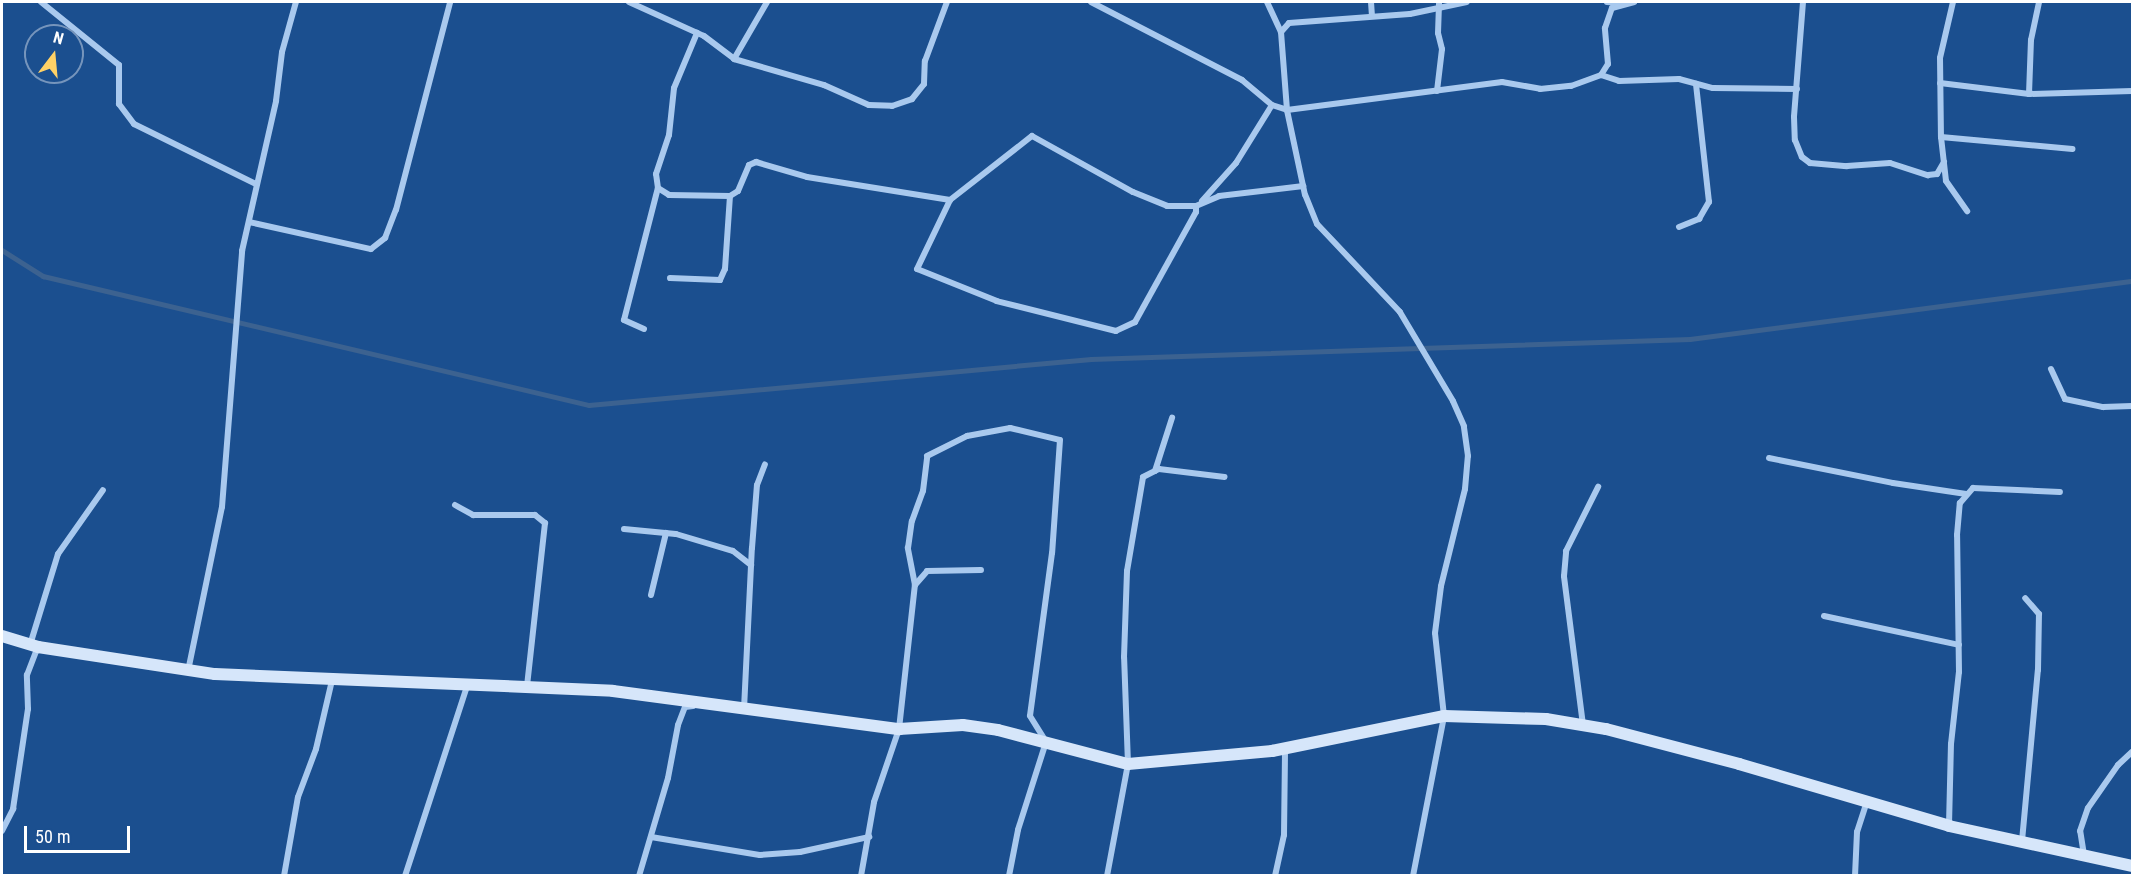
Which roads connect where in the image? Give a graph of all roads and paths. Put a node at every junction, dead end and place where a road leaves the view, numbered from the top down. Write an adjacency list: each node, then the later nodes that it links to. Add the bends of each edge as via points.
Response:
1 (41, 2): 34 (street, via 119,65 119,104 134,124)
2 (296, 2): 34 (street)
3 (450, 2): 41 (street, via 396,210 385,238 371,249)
4 (629, 2): 20 (street)
5 (767, 2): 21 (street)
6 (947, 2): 21 (street, via 925,61 924,84 912,99 892,106 869,105 824,85)
7 (1091, 2): 29 (street, via 1242,80)
8 (1267, 2): 19 (street)
9 (1371, 2): 18 (street)
10 (1467, 2): 17 (street)
11 (1607, 2): 12 (street)
12 (1617, 2): 13 (street); 22 (street, via 1605,28 1610,54)
13 (1634, 2)
14 (1803, 2): 25 (street)
15 (1953, 2): 23 (street, via 1940,58)
16 (2038, 2): 28 (street, via 2031,40)
17 (1439, 3): 18 (street, via 1410,14); 27 (street, via 1442,49)
18 (1372, 16): 19 (street, via 1289,23)
19 (1281, 32): 30 (street)
20 (697, 33): 21 (street); 36 (street, via 674,88 669,135 656,174)
21 (734, 59)
22 (1601, 75): 24 (street, via 1619,81 1680,79); 27 (street, via 1571,86 1540,89 1502,82)
23 (1940, 83): 28 (street); 31 (street)
24 (1696, 84): 25 (street, via 1713,88); 42 (street, via 1709,202 1699,219)
25 (1797, 89): 33 (street, via 1795,140 1802,157 1810,163 1890,163 1928,175 1937,174)
26 (2133, 91): 28 (street)
27 (1437, 92): 30 (street)
28 (2029, 94)
29 (1272, 105): 30 (street); 39 (street, via 1236,163)
30 (1287, 110): 35 (street)
31 (1941, 137): 32 (street); 33 (street)
32 (2072, 148)
33 (1944, 162): 40 (street, via 1946,181)
34 (256, 184): 41 (street)
35 (1303, 186): 39 (street, via 1219,196); 74 (street, via 1317,225 1400,312 1454,400 1464,426 1468,456 1465,489 1441,586 1435,633)
36 (658, 188): 37 (street, via 669,195); 44 (street, via 624,320)
37 (730, 196): 38 (street, via 738,190 749,165 756,162 807,177); 43 (street, via 720,280)
38 (950, 200): 39 (street, via 1032,136 1133,192 1167,206); 39 (street, via 918,265 920,273 997,301 1116,331 1135,322)
39 (1198, 204)
40 (1968, 211)
41 (249, 222): 68 (street, via 235,310 222,507)
42 (1679, 227)
43 (670, 278)
44 (644, 329)
45 (2051, 369): 46 (street, via 2065,399 2103,406)
46 (2133, 406)
47 (1172, 418): 50 (street)
48 (1769, 458): 55 (street)
49 (765, 464): 59 (street, via 757,485)
50 (1154, 471): 51 (street, via 1179,470); 80 (street, via 1143,477 1127,572 1124,657)
51 (1225, 477)
52 (1598, 487): 75 (street, via 1566,551 1564,576)
53 (103, 490): 67 (street, via 58,554)
54 (2060, 492): 55 (street, via 1997,486 1973,488)
55 (1966, 494): 66 (street, via 1960,503 1957,535)
56 (455, 505): 71 (street, via 473,515 536,515 545,523)
57 (624, 529): 58 (street)
58 (666, 533): 59 (street, via 733,551); 62 (street)
59 (751, 565): 73 (street)
60 (981, 570): 61 (street, via 927,571)
61 (915, 585): 76 (street); 77 (street, via 908,548 912,521 923,491 927,456 967,436 1010,428 1060,440 1052,553 1030,716)
62 (651, 595)
63 (2025, 598): 86 (street, via 2039,614 2038,670)
64 (1824, 616): 66 (street)
65 (2, 636): 67 (street)
66 (1959, 645): 82 (street, via 1950,744)
67 (34, 646): 68 (street); 83 (street, via 27,675 28,710 13,809)
68 (188, 671): 69 (street)
69 (332, 680): 70 (street); 89 (street, via 316,749 298,797)
70 (467, 686): 71 (street); 90 (street)
71 (527, 688): 72 (street, via 613,691)
72 (702, 703): 73 (street); 84 (street, via 685,707 678,725)
73 (744, 710): 76 (street)
74 (1444, 716): 75 (street, via 1546,719); 78 (street); 96 (street)
75 (1583, 725): 81 (street, via 1739,764)
76 (899, 729): 77 (street, via 963,725); 85 (street, via 874,802)
77 (1046, 742): 80 (street); 93 (street, via 1018,830)
78 (1285, 749): 80 (street, via 1194,761); 95 (street, via 1284,835)
79 (2133, 752): 87 (street, via 2118,765 2088,808 2080,831)
80 (1128, 764): 94 (street)
81 (1867, 802): 82 (street); 97 (street, via 1857,832)
82 (1949, 826): 86 (street)
83 (2, 831)
84 (651, 837): 85 (street, via 760,855 800,852); 91 (street)
85 (869, 837): 92 (street)
86 (2022, 842): 87 (street)
87 (2084, 855): 88 (street)
88 (2133, 866)
89 (284, 876)
90 (405, 876)
91 (639, 876)
92 (861, 876)
93 (1009, 876)
94 (1107, 876)
95 (1275, 876)
96 (1413, 876)
97 (1855, 876)

